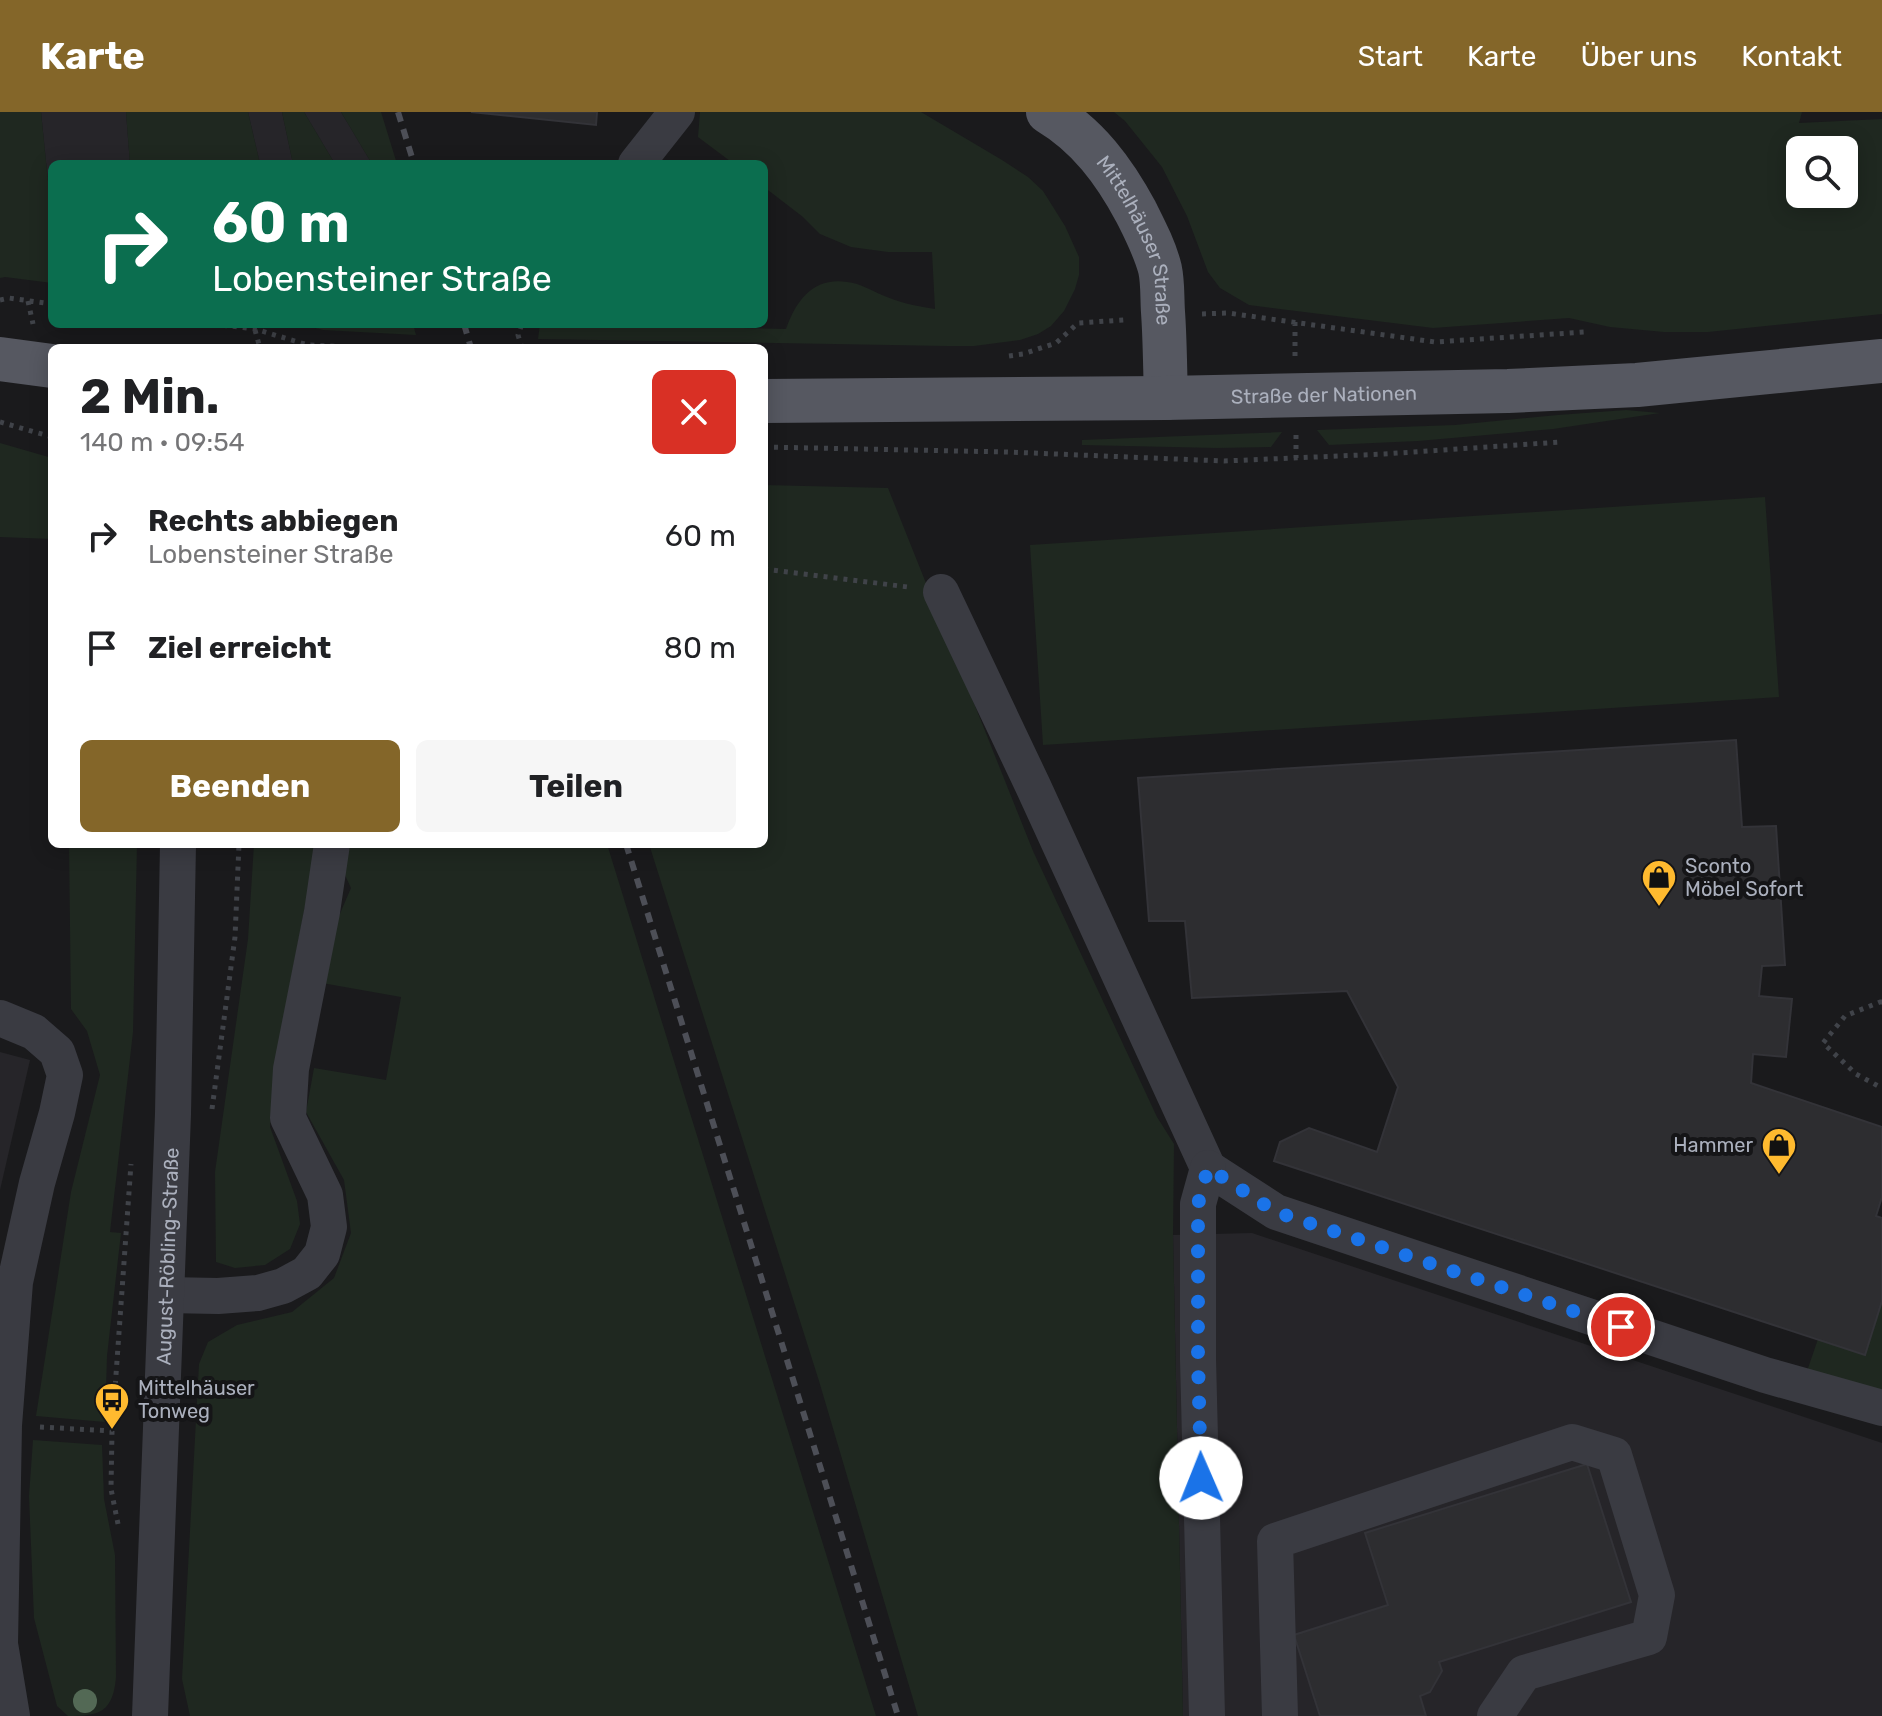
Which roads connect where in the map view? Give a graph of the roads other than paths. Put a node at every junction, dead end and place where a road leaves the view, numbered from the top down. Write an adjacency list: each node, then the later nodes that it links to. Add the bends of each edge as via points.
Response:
1 (677, 112): 3 (street)
2 (1048, 112): 7 (main road, Mittelhäuser Straße, via 1104,160 1149,238 1161,281)
3 (639, 160)
4 (0, 359): 6 (main road)
5 (1882, 361): 7 (main road, Straße der Nationen, via 1522,391)
6 (48, 365)
7 (1166, 398): 8 (main road, Straße der Nationen)
8 (768, 401)
9 (941, 592): 13 (street)
10 (178, 848): 14 (street, August-Röbling-Straße)
11 (331, 848): 14 (street, via 291,1069 288,1118 325,1195 329,1227 322,1254 307,1273 258,1293)
12 (0, 1018): 16 (street, via 34,1032 57,1052 65,1075 15,1282)
13 (1208, 1168): 15 (street, via 1276,1212 1765,1375); 19 (street, via 1198,1204)
14 (166, 1295): 18 (street, August-Röbling-Straße)
15 (1882, 1408)
16 (2, 1440): 17 (street, via 0,1644)
17 (12, 1716)
18 (150, 1716)
19 (1207, 1716)
20 (1280, 1716): 21 (street, via 1275,1541 1572,1442 1614,1455 1657,1595 1649,1637 1524,1673)
21 (1495, 1716)

